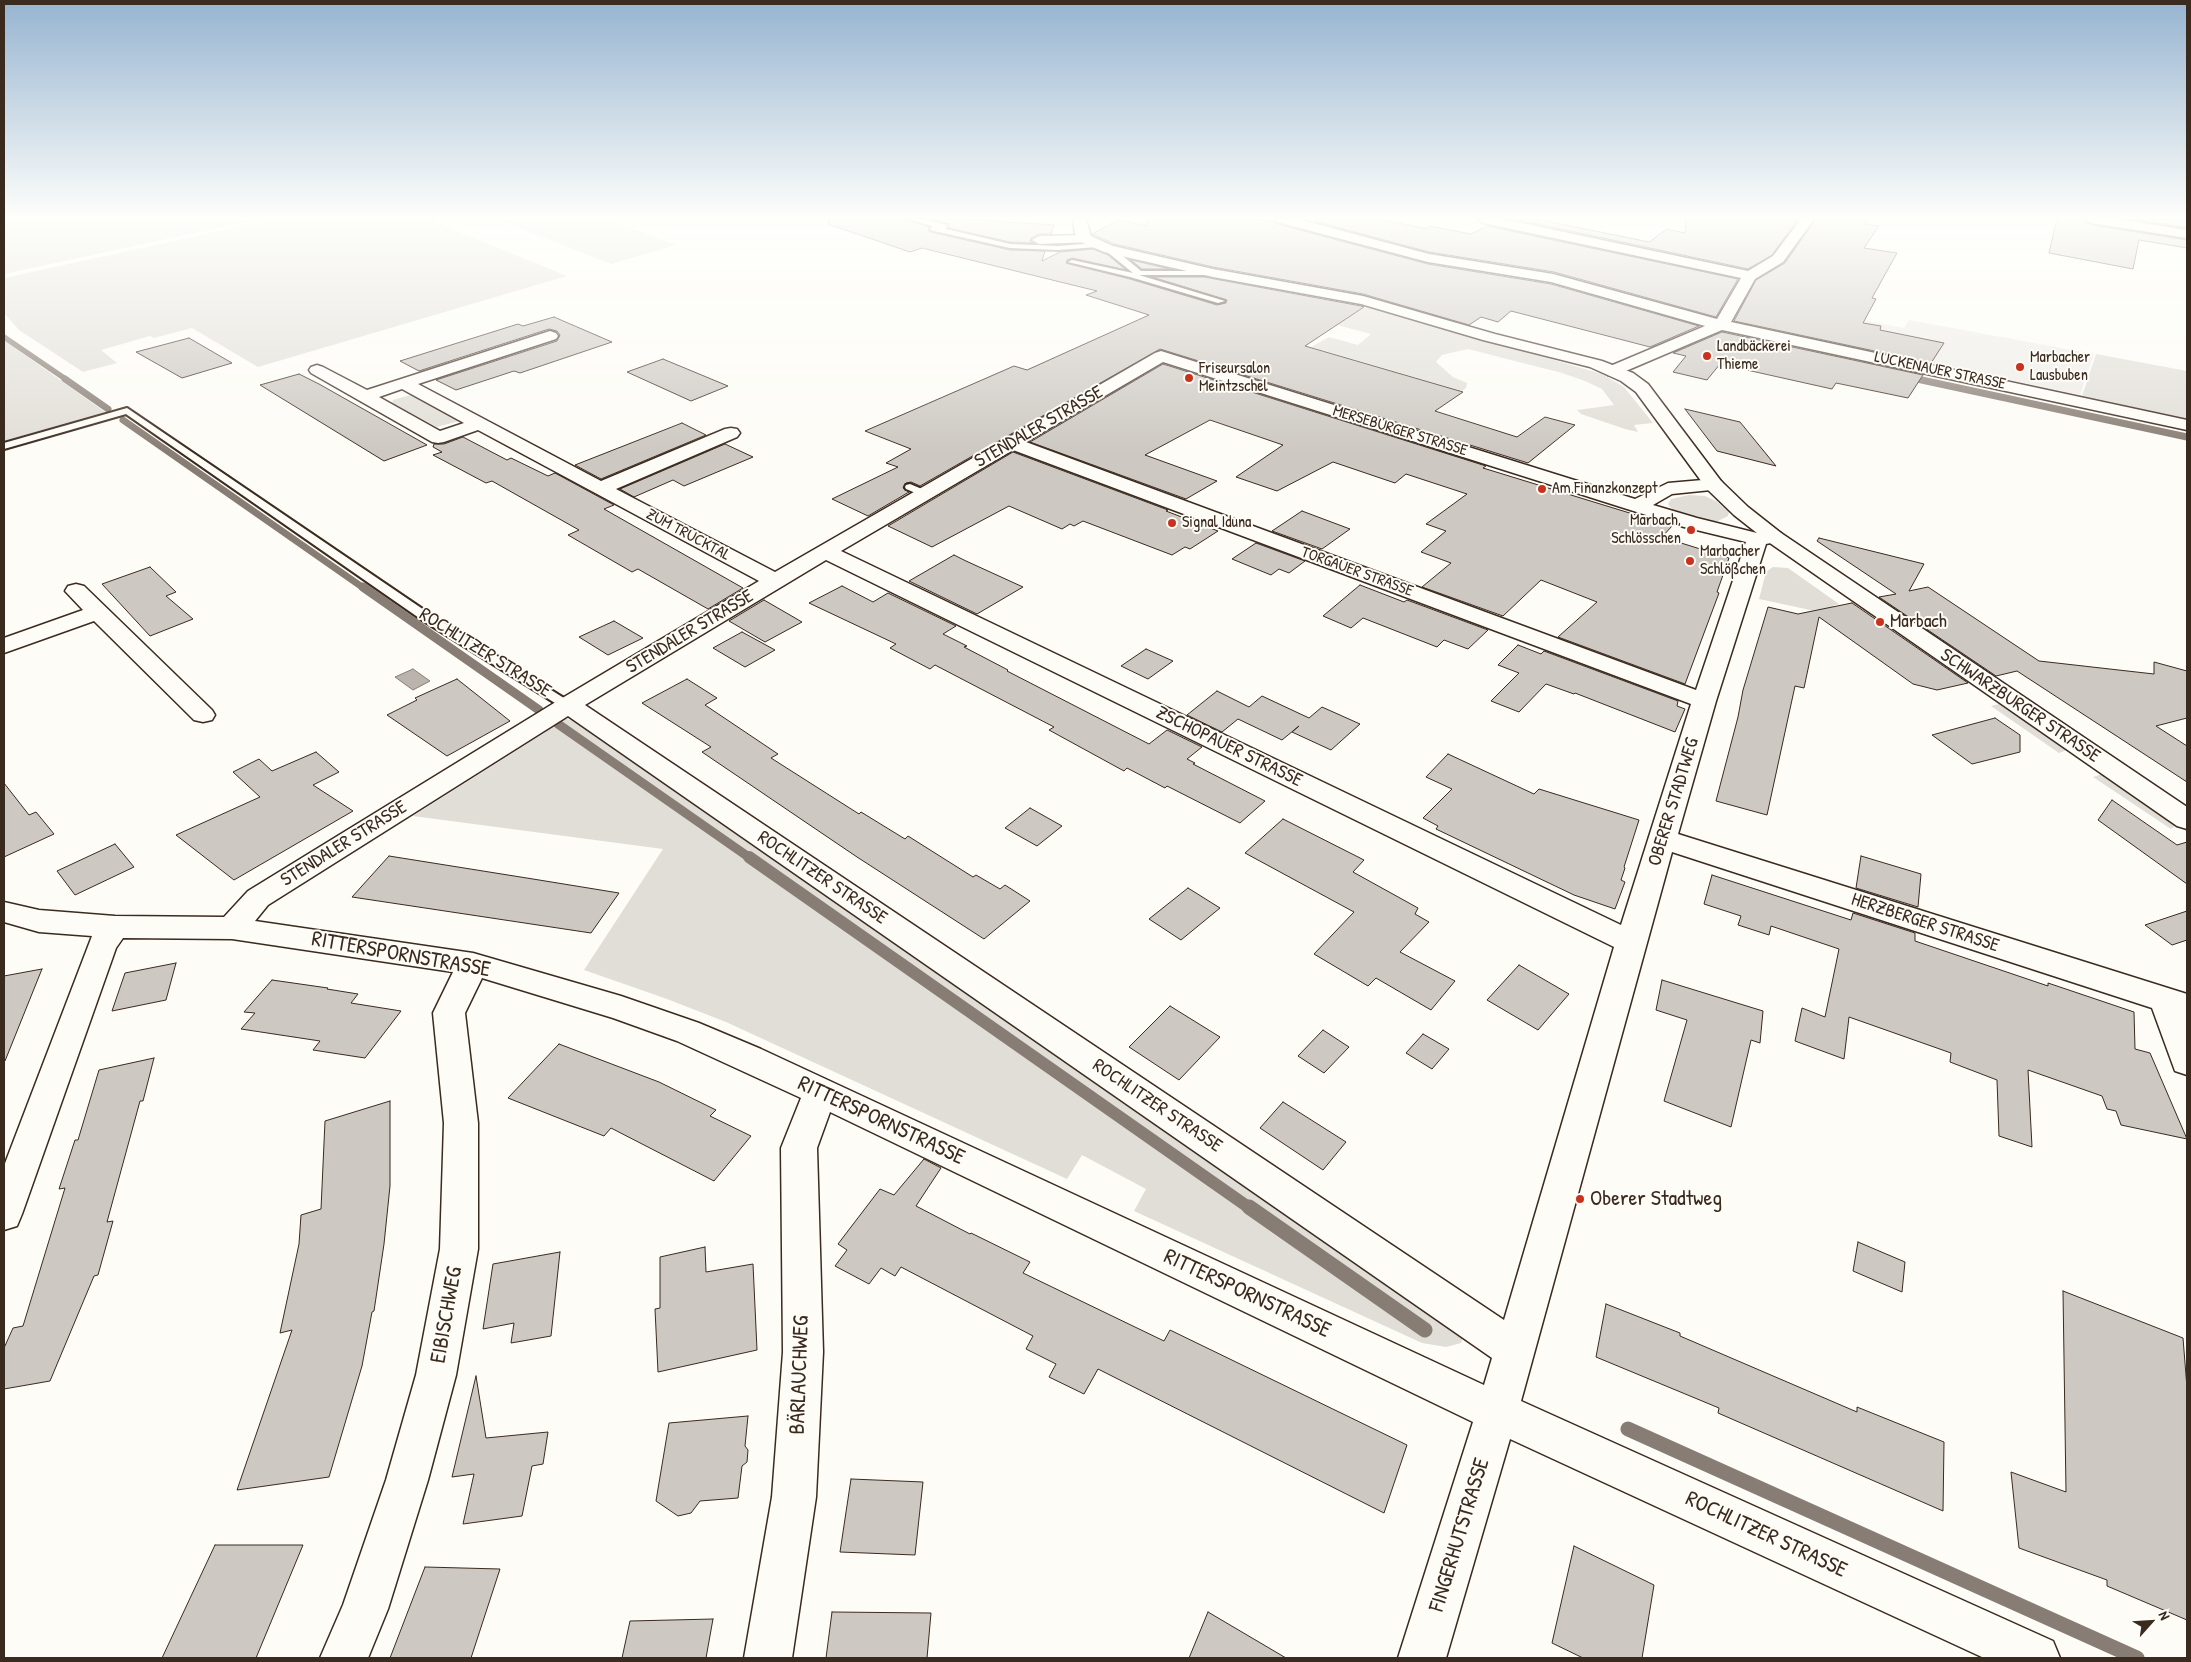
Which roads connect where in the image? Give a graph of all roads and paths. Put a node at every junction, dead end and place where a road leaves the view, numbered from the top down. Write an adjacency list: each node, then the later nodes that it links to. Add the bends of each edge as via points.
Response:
1 (1209, 297): 5 (lane)
2 (1344, 297): 10 (street, SCHWARZBURGER STRASSE)
3 (1615, 297): 6 (street, LUCKENAUER STRASSE, via 1676,315)
4 (1737, 297): 6 (street)
5 (1221, 300)
6 (1722, 324): 10 (street); 14 (street, LUCKENAUER STRASSE)
7 (550, 336): 11 (street)
8 (1161, 356): 16 (street, STENDALER STRASSE); 20 (street, MERSEBURGER STRASSE)
9 (317, 370): 12 (street)
10 (1614, 371): 18 (street, SCHWARZBURGER STRASSE, via 1642,388)
11 (405, 384): 12 (street); 13 (street, ZUM TRUCKTAL)
12 (365, 396): 13 (street, via 438,438)
13 (478, 424): 19 (street, ZUM TRUCKTAL)
14 (2187, 425)
15 (731, 433): 19 (street)
16 (1011, 443): 22 (street, STENDALER STRASSE, via 917,491); 27 (street, TORGAUER STRASSE)
17 (4, 446): 28 (lane, ROCHLITZER STRASSE, via 127,411 426,616)
18 (1714, 485): 20 (street, via 1668,489); 21 (street, SCHWARZBURGER STRASSE)
19 (601, 488): 23 (street, ZUM TRUCKTAL)
20 (1638, 506): 21 (street, MERSEBURGER STRASSE, via 1725,532)
21 (1765, 538): 27 (street, OBERER STADTWEG); 30 (street, SCHWARZBURGER STRASSE)
22 (826, 552): 23 (street, STENDALER STRASSE); 35 (street, ZSCHOPAUER STRASSE)
23 (775, 581): 28 (street, STENDALER STRASSE)
24 (76, 591): 25 (street)
25 (97, 613): 26 (street); 29 (street)
26 (4, 646)
27 (1704, 701): 31 (street, OBERER STADTWEG)
28 (568, 705): 34 (street, STENDALER STRASSE, via 258,898); 41 (street, ROCHLITZER STRASSE)
29 (203, 716)
30 (2187, 820)
31 (1664, 839): 35 (street, OBERER STADTWEG); 37 (street, HERZBERGER STRASSE)
32 (4, 912): 33 (street, RITTERSPORNSTRASSE, via 38,921)
33 (115, 927): 34 (street, RITTERSPORNSTRASSE); 40 (street, via 102,944)
34 (232, 928): 36 (street, RITTERSPORNSTRASSE)
35 (1631, 942): 41 (street, OBERER STADTWEG)
36 (473, 964): 39 (street, RITTERSPORNSTRASSE, via 621,1008 688,1032); 43 (street, EIBISCHWEG, via 449,1012 461,1124 459,1249 436,1375 407,1480 365,1609)
37 (2176, 1003): 38 (street)
38 (2187, 1062)
39 (820, 1092): 42 (street, RITTERSPORNSTRASSE); 44 (street, BÄRLAUCHWEG, via 799,1148 803,1352 794,1497)
40 (4, 1214)
41 (1514, 1350): 42 (street, OBERER STADTWEG)
42 (1497, 1412): 45 (street, FINGERHUTSTRASSE); 46 (street, ROCHLITZER STRASSE)
43 (344, 1658)
44 (768, 1658)
45 (1422, 1658)
46 (2036, 1658)

